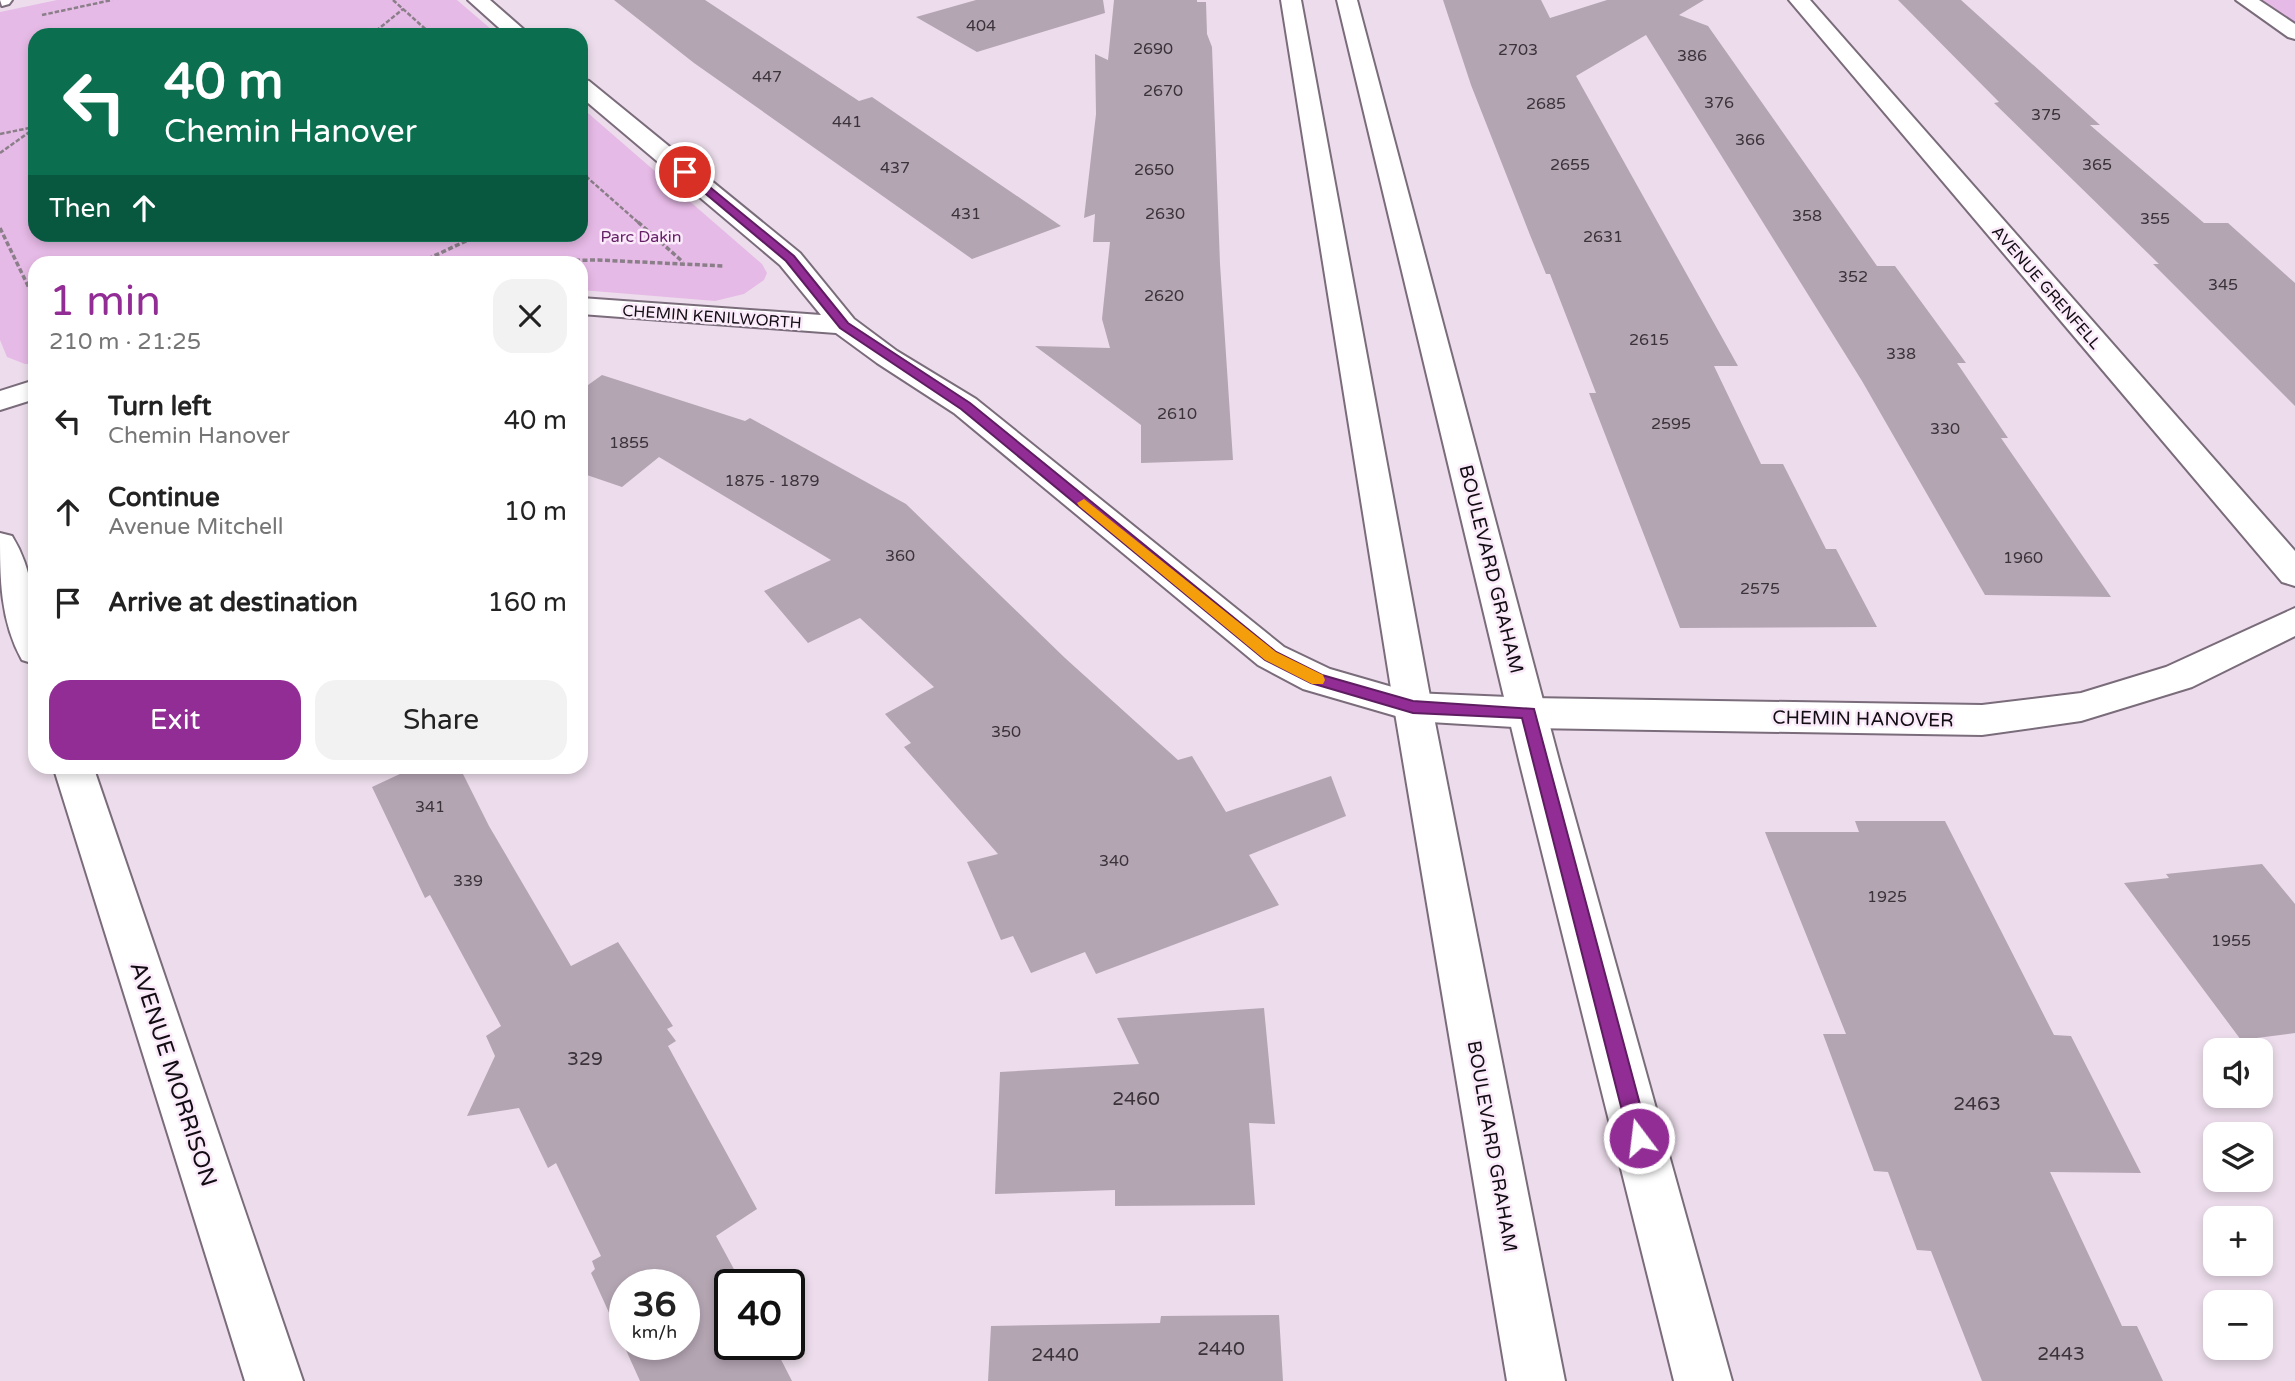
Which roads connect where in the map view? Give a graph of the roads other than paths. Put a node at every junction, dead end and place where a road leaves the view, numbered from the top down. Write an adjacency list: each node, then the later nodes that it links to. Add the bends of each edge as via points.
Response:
1 (478, 0): 6 (street)
2 (1290, 0): 17 (street, BOULEVARD GRAHAM)
3 (1348, 0): 18 (street, BOULEVARD GRAHAM)
4 (1799, 0): 14 (street, AVENUE GRENFELL)
5 (2246, 0): 7 (street)
6 (512, 28)
7 (2295, 33)
8 (588, 92): 10 (street, via 790,259)
9 (588, 307): 10 (street, CHEMIN KENILWORTH)
10 (844, 325): 17 (street, CHEMIN HANOVER, via 965,406 1271,656 1317,679)
11 (28, 391): 12 (street)
12 (0, 401)
13 (0, 544): 16 (street)
14 (2295, 574)
15 (2295, 621): 18 (street, CHEMIN HANOVER, via 2179,677 2081,707 1982,720)
16 (28, 630)
17 (1413, 707): 18 (street, CHEMIN HANOVER); 21 (street, BOULEVARD GRAHAM)
18 (1529, 713): 22 (street, BOULEVARD GRAHAM)
19 (76, 774): 20 (street, AVENUE MORRISON)
20 (274, 1381)
21 (1536, 1381)
22 (1703, 1381)

